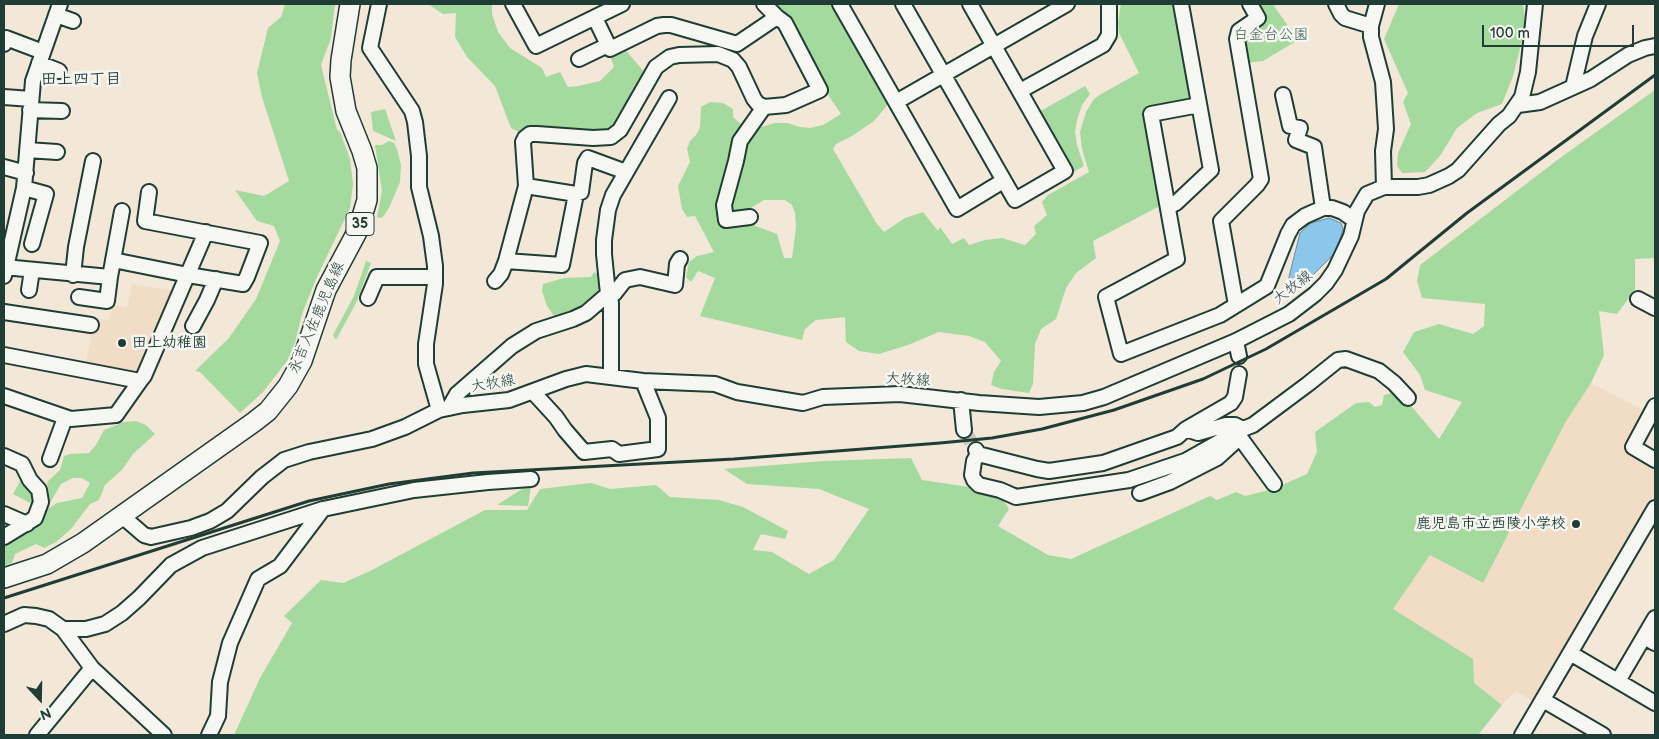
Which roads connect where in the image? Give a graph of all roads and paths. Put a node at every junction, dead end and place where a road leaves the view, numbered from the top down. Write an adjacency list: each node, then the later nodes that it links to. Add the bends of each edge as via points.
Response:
1 (350, 4): 108 (main road, 永吉入佐鹿児島線 / 35, via 340,77 346,111 367,168 367,200 358,230 326,290 302,361 268,411)
2 (379, 4): 67 (street, via 370,48 408,105 415,122 418,187 433,244)
3 (513, 4): 19 (street, via 536,46)
4 (622, 4): 19 (street)
5 (764, 4): 18 (street)
6 (840, 4): 35 (street)
7 (903, 4): 29 (street)
8 (970, 4): 24 (street)
9 (1068, 4): 24 (street)
10 (1109, 4): 31 (street, via 1108,35 1102,45)
11 (1181, 4): 37 (street)
12 (1250, 4): 76 (street, via 1258,18 1239,31 1237,39 1261,179 1221,221)
13 (1336, 4): 21 (street, via 1346,18)
14 (1377, 4): 21 (street)
15 (1534, 4): 38 (street, via 1526,86)
16 (1598, 4): 30 (street)
17 (56, 8): 20 (street); 26 (street)
18 (777, 17): 23 (street, via 737,44 664,25 610,49); 39 (street, via 785,23 820,90 786,105)
19 (595, 18): 23 (street)
20 (73, 21)
21 (1370, 26): 49 (street, via 1383,82 1386,129)
22 (4, 44): 26 (street, via 6,38)
23 (608, 45): 27 (street)
24 (994, 46): 29 (street); 31 (street)
25 (1655, 46): 30 (street, via 1628,55)
26 (41, 58): 28 (street); 36 (street)
27 (579, 59)
28 (59, 71)
29 (944, 75): 35 (street); 47 (street)
30 (1572, 87): 38 (street, via 1540,102)
31 (1020, 92): 47 (street, via 1065,171 1015,200)
32 (1283, 95): 54 (street, via 1290,126 1300,128 1296,140 1314,147)
33 (4, 97): 36 (street)
34 (669, 98): 45 (street)
35 (896, 102): 47 (street, via 957,208)
36 (30, 104): 40 (street); 41 (street)
37 (1199, 104): 53 (street, via 1211,170); 53 (street, via 1151,114)
38 (1518, 106): 49 (street, via 1449,176 1418,187)
39 (764, 108): 48 (street, via 754,99 733,60 718,54 670,57 656,67 620,130 611,137 530,134 525,138); 56 (street, via 740,141 724,205 726,220)
40 (62, 110)
41 (27, 150): 42 (street); 46 (street)
42 (57, 152)
43 (93, 161): 65 (street)
44 (4, 167): 46 (street)
45 (626, 172): 52 (street, via 588,158 581,192); 72 (street, via 613,195 606,220 604,254)
46 (26, 173): 50 (street)
47 (1003, 181)
48 (526, 186): 52 (street); 62 (street)
49 (1384, 187): 57 (street, 大牧線, via 1367,194)
50 (24, 188): 59 (street, via 46,194); 63 (street)
51 (150, 192): 58 (street, via 145,221)
52 (576, 194): 62 (street, via 562,265)
53 (1168, 207): 76 (street, via 1177,259 1106,297 1121,354 1220,315)
54 (1323, 208): 57 (street, via 1343,212); 76 (street, via 1294,225 1267,286)
55 (122, 211): 61 (street)
56 (750, 217)
57 (1354, 220): 81 (street, 大牧線, via 1346,249 1326,283 1289,314)
58 (206, 232): 66 (street); 69 (street, via 260,243 243,284)
59 (32, 244)
60 (680, 258): 72 (street, via 675,285 632,278 625,280 614,294)
61 (113, 260): 66 (street); 68 (street)
62 (506, 261): 70 (street)
63 (4, 270): 64 (street)
64 (32, 270): 65 (street); 71 (street)
65 (73, 275): 68 (street)
66 (188, 275): 69 (street); 86 (street)
67 (435, 277): 74 (street, via 377,277); 93 (street, via 426,364)
68 (110, 278): 73 (street, via 107,301)
69 (216, 279): 80 (street)
70 (495, 281)
71 (30, 290)
72 (608, 294): 85 (street, via 611,303); 93 (street, via 586,313 536,331 512,346)
73 (79, 298)
74 (368, 298)
75 (1638, 299): 77 (street)
76 (1236, 305)
77 (1655, 308)
78 (4, 312): 79 (street)
79 (91, 325)
80 (193, 326)
81 (1236, 342): 83 (street); 91 (street, 大牧線, via 1104,397 1082,403 1039,407)
82 (4, 355): 86 (street)
83 (1239, 356)
84 (1239, 374): 96 (street, via 1231,403)
85 (611, 377): 87 (street, 大牧線); 88 (street, 大牧線, via 586,374)
86 (140, 381): 94 (street, via 116,415)
87 (643, 381): 88 (street, via 658,418 658,449 618,454 612,449 584,452); 91 (street, 大牧線, via 715,384 737,392 803,403 844,395 900,394)
88 (533, 392): 93 (street, 大牧線, via 509,400)
89 (4, 396): 94 (street)
90 (1408, 398): 98 (street, via 1379,371 1346,359 1338,360)
91 (961, 400): 97 (street)
92 (1655, 406): 101 (street, via 1633,447)
93 (444, 409): 108 (street, 大牧線, via 385,435 284,460 227,511 191,528 151,537)
94 (64, 422): 95 (street); 100 (street)
95 (78, 426)
96 (1186, 429): 98 (street, via 1198,433 1235,425); 98 (street, via 1177,437 1103,463 1049,471 977,452 972,475 979,485 1016,497 1128,480 1185,461)
97 (964, 430)
98 (1239, 433): 103 (street); 104 (street, via 1217,458)
99 (4, 456): 109 (street, via 22,464 39,490 41,502 35,518)
100 (50, 459)
101 (1655, 460)
102 (531, 479): 106 (street, via 414,490)
103 (1274, 484)
104 (1140, 493)
105 (1655, 508): 116 (street)
106 (323, 509): 114 (street, via 202,548 172,565 122,613 105,624 86,629); 124 (street, via 280,566 258,579 230,643 220,682 218,716)
107 (4, 514): 109 (street)
108 (122, 516): 111 (main road, 永吉入佐鹿児島線 / 35, via 66,554)
109 (27, 524): 110 (street)
110 (4, 538)
111 (4, 578)
112 (1655, 618): 115 (street)
113 (4, 624): 114 (street, via 24,615 36,616 49,619)
114 (62, 629): 117 (street)
115 (1650, 640): 118 (street)
116 (1570, 653): 118 (street); 119 (street)
117 (92, 668): 122 (street); 123 (street)
118 (1618, 681): 120 (street)
119 (1543, 700): 121 (street); 125 (street)
120 (1655, 703)
121 (1585, 731): 126 (street)
122 (37, 735)
123 (162, 735)
124 (209, 735)
125 (1522, 735)
126 (1603, 735)

